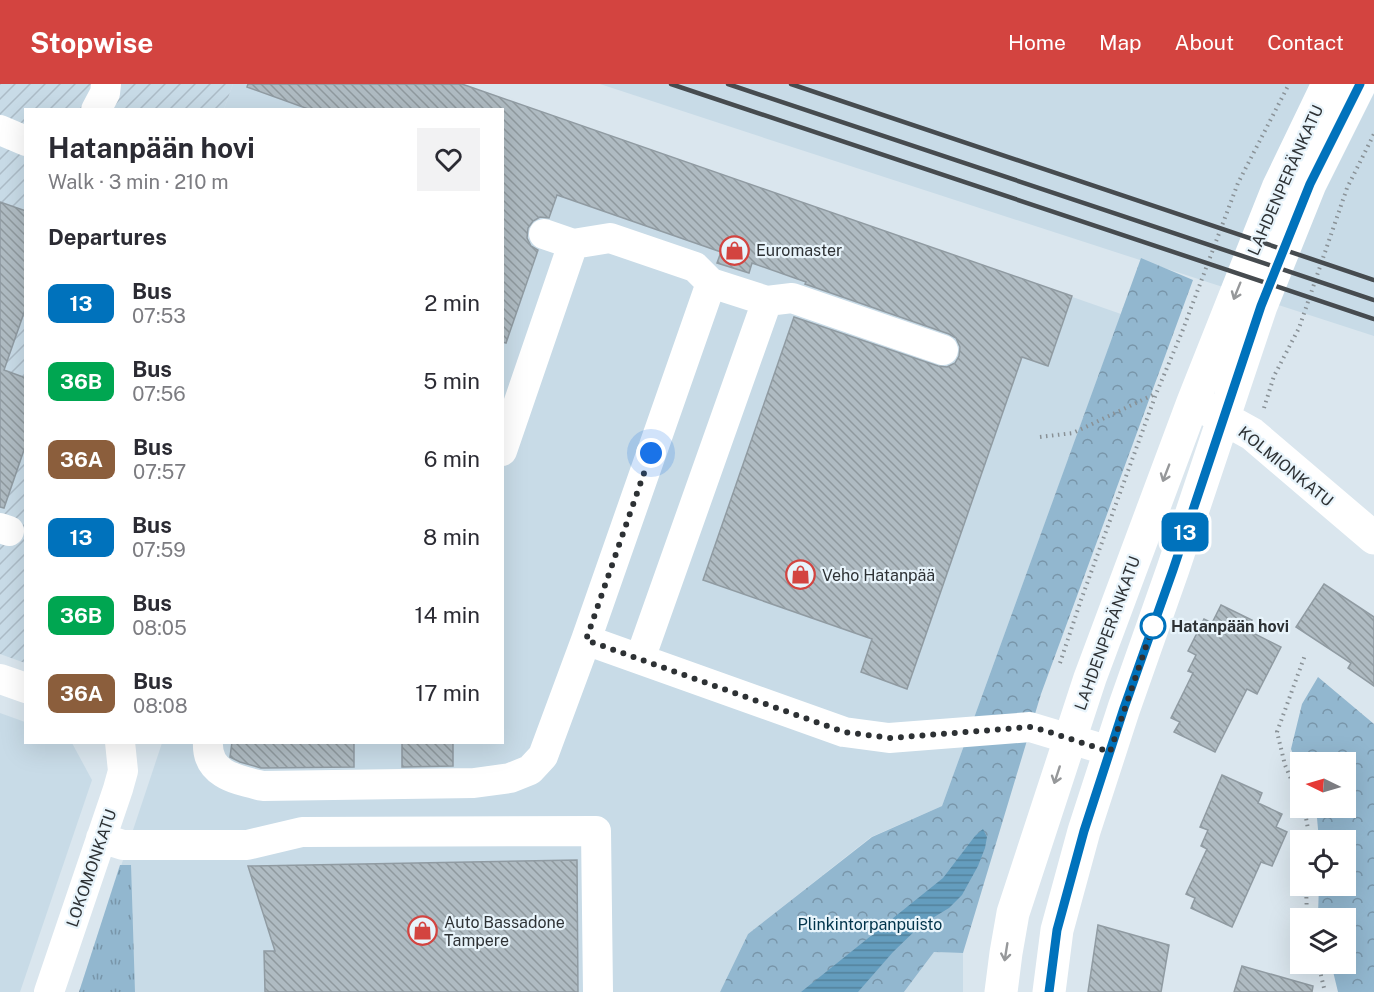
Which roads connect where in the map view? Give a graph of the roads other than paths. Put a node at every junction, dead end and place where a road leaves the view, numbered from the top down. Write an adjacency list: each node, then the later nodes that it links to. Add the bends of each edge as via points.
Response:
1 (106, 84): 4 (street)
2 (1328, 84): 12 (main road, LAHDENPERÄNKATU, one-way to 12, via 1278,188)
3 (1360, 84): 13 (main road, LAHDENPERÄNKATU, via 1310,184 1261,306)
4 (97, 108)
5 (0, 130): 6 (street)
6 (24, 140)
7 (544, 234): 8 (street)
8 (573, 244): 9 (street, via 610,238 696,267); 14 (street)
9 (711, 283): 10 (street); 16 (street)
10 (768, 301): 11 (street, via 792,298); 17 (street)
11 (944, 350)
12 (1193, 402): 13 (main road, KOLMIONKATU); 20 (main road, LAHDENPERÄNKATU, one-way to 20)
13 (1223, 418): 15 (main road, KOLMIONKATU, via 1252,434); 23 (main road, LAHDENPERÄNKATU)
14 (504, 445)
15 (1374, 538)
16 (586, 640): 17 (street); 22 (street, via 543,756 530,770 510,778 474,783 263,786 233,779 215,768)
17 (640, 659): 20 (street, via 844,732 890,738 1030,727)
18 (0, 680): 19 (street)
19 (24, 687)
20 (1069, 739): 23 (street); 27 (main road, LAHDENPERÄNKATU, one-way to 27, via 1013,913)
21 (120, 744): 24 (street, LOKOMONKATU, via 123,771)
22 (208, 744)
23 (1110, 752): 28 (main road, LAHDENPERÄNKATU, via 1057,930)
24 (101, 838): 25 (street, LOKOMONKATU); 26 (street, via 123,845 247,845 302,832 596,831)
25 (49, 992)
26 (598, 992)
27 (1001, 992)
28 (1049, 992)

